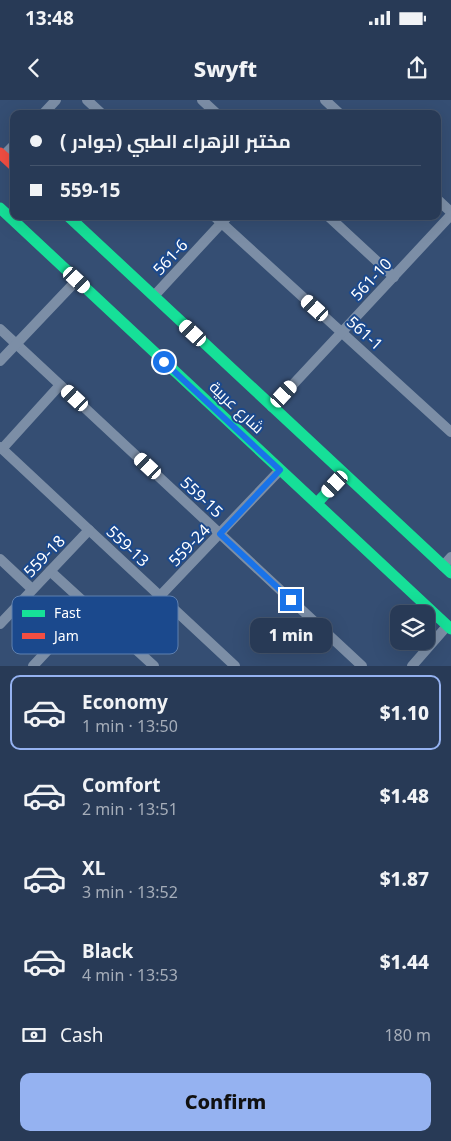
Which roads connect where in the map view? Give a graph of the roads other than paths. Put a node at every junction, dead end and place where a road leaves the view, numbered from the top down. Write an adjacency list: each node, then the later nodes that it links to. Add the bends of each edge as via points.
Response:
1 (56, 100): 4 (street)
2 (87, 100): 5 (street)
3 (202, 100): 6 (street)
4 (47, 110)
5 (98, 110)
6 (213, 110)
7 (441, 203): 9 (street)
8 (0, 208): 10 (main road, شارع عربية)
9 (451, 214): 16 (street, 561-10)
10 (10, 217)
11 (13, 220): 17 (main road, شارع عربية)
12 (72, 220): 18 (main road, شارع عربية)
13 (219, 220): 18 (street, 561-6)
14 (223, 220): 20 (street, 561-1)
15 (332, 220): 16 (street)
16 (394, 277): 20 (street, 561-10)
17 (77, 280): 21 (street); 27 (main road, شارع عربية)
18 (154, 296): 24 (main road, شارع عربية)
19 (0, 329): 21 (street, 559-15)
20 (341, 332): 24 (street, 561-10); 25 (street, 561-1)
21 (16, 344): 22 (street); 23 (street, 559-15)
22 (0, 361)
23 (60, 385): 26 (street); 31 (street, 559-15)
24 (272, 407): 28 (main road, شارع عربية)
25 (451, 432)
26 (1, 448): 30 (street, 559-13)
27 (280, 470): 29 (main road, شارع عربية); 31 (street, 559-24)
28 (344, 474): 29 (main road); 33 (main road, شارع عربية)
29 (316, 504): 42 (main road, شارع عربية)
30 (89, 530): 34 (street, 559-18); 38 (street, 559-13)
31 (220, 534): 38 (street, 559-24); 48 (street, 559-15)
32 (0, 559): 35 (street)
33 (448, 565)
34 (50, 571): 35 (street, 559-18); 37 (street)
35 (32, 590): 36 (street, 559-18)
36 (26, 596)
37 (78, 596)
38 (160, 596)
39 (12, 611): 41 (street, 559-18)
40 (178, 613): 47 (street, 559-13)
41 (0, 624)
42 (449, 627): 49 (street)
43 (48, 654): 45 (street)
44 (141, 654): 46 (street)
45 (39, 664)
46 (154, 666)
47 (234, 666)
48 (362, 666)
49 (412, 666)

